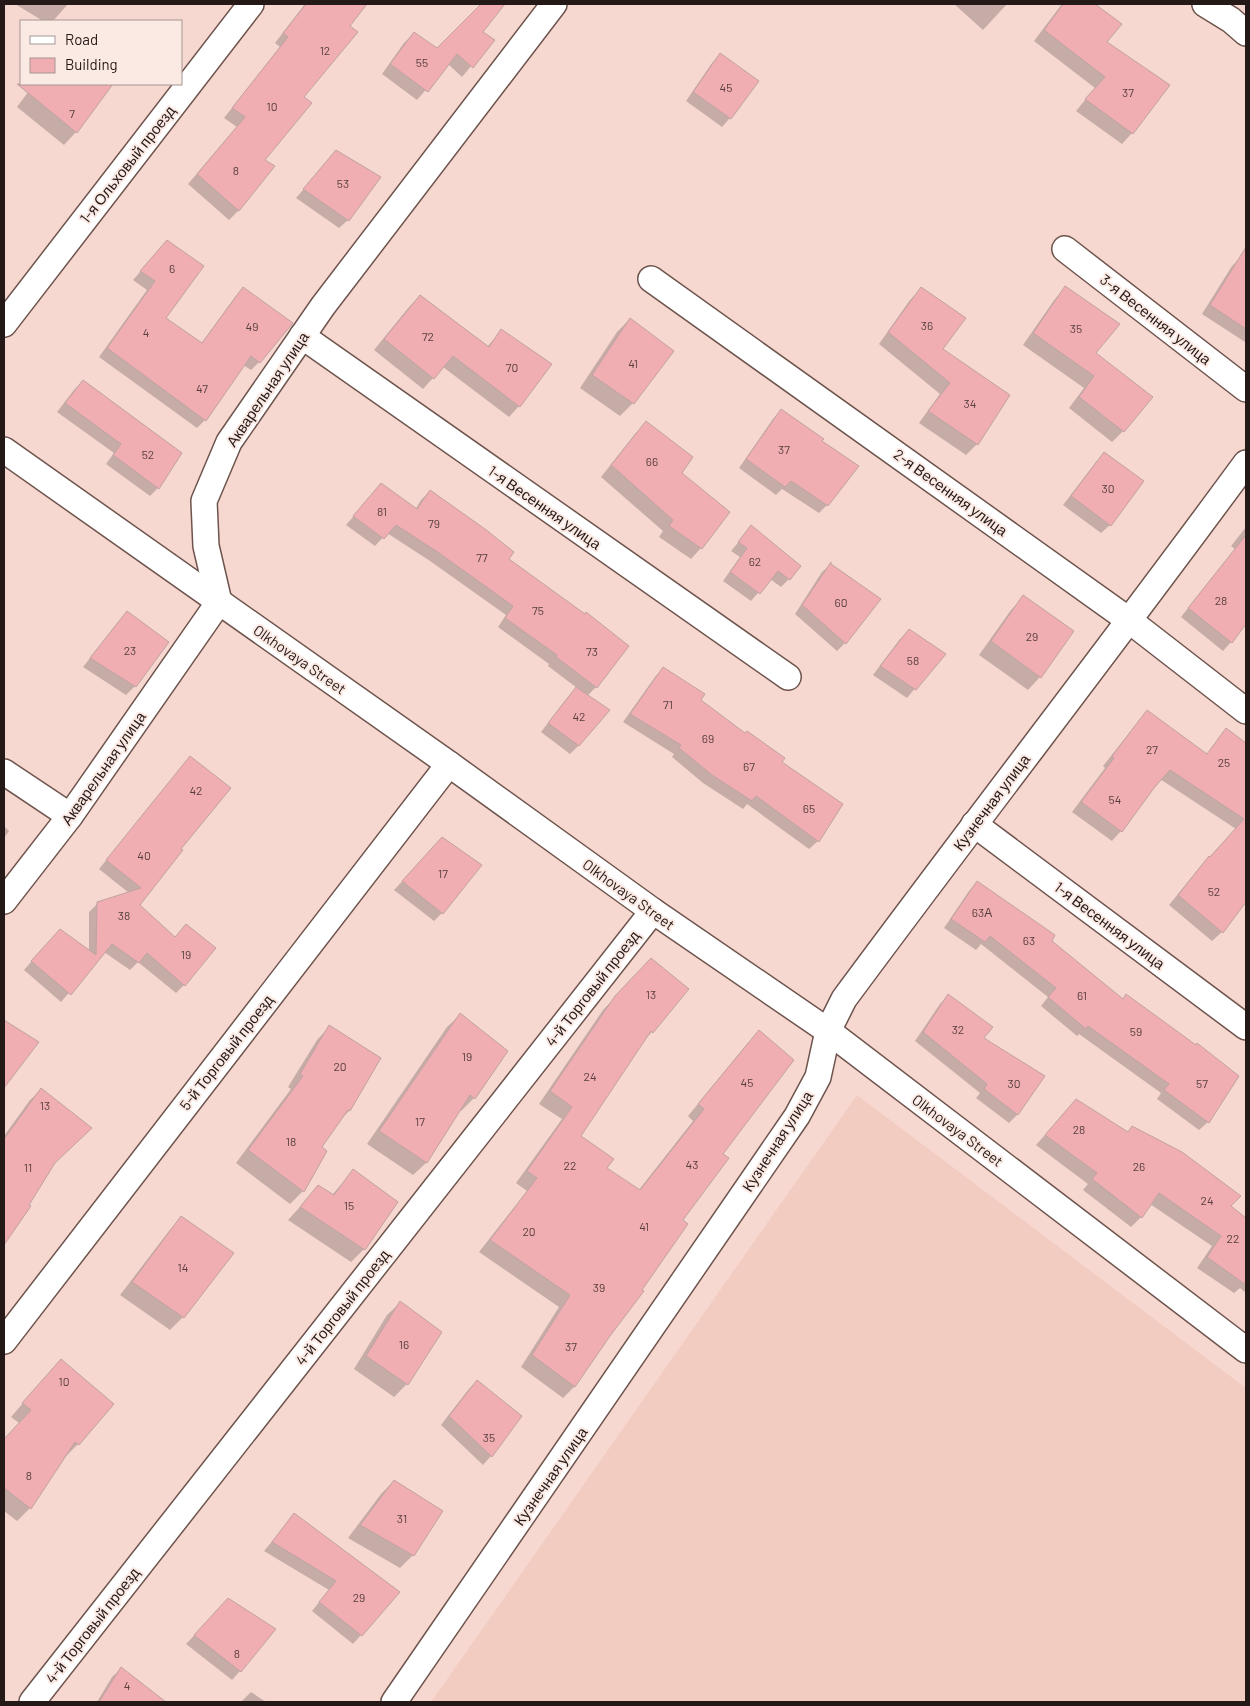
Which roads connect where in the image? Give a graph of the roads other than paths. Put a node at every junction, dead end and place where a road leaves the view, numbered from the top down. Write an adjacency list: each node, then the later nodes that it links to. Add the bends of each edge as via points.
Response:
1 (251, 4): 7 (street, 1-я Ольховый проезд)
2 (554, 4): 8 (street, Акварельная улица)
3 (1206, 4): 4 (street)
4 (1246, 33)
5 (1065, 249): 9 (street, 3-я Весенняя улица)
6 (651, 278): 13 (street, 2-я Весенняя улица)
7 (4, 324)
8 (302, 336): 12 (street, Акварельная улица, via 229,442 204,501 206,546); 14 (street, 1-я Весенняя улица)
9 (1246, 389)
10 (4, 450): 12 (street, Olkhovaya Street)
11 (1246, 463): 13 (street, Кузнечная улица)
12 (219, 602): 16 (street, Olkhovaya Street); 18 (street, Акварельная улица)
13 (1130, 621): 15 (street, 2-я Весенняя улица); 19 (street, Кузнечная улица)
14 (788, 677)
15 (1246, 711)
16 (449, 764): 21 (street, Olkhovaya Street); 24 (street, 5-й Торговый проезд)
17 (4, 772): 18 (street)
18 (70, 816): 20 (street, Акварельная улица)
19 (974, 824): 22 (street, 1-я Весенняя улица); 23 (street, Кузнечная улица, via 844,999)
20 (4, 901)
21 (653, 912): 23 (street, Olkhovaya Street); 26 (street, 4-й Торговый проезд)
22 (1246, 1026)
23 (828, 1031): 25 (street, Olkhovaya Street); 27 (street, Кузнечная улица, via 818,1077 797,1116)
24 (4, 1341)
25 (1246, 1350)
26 (32, 1702)
27 (394, 1702)

